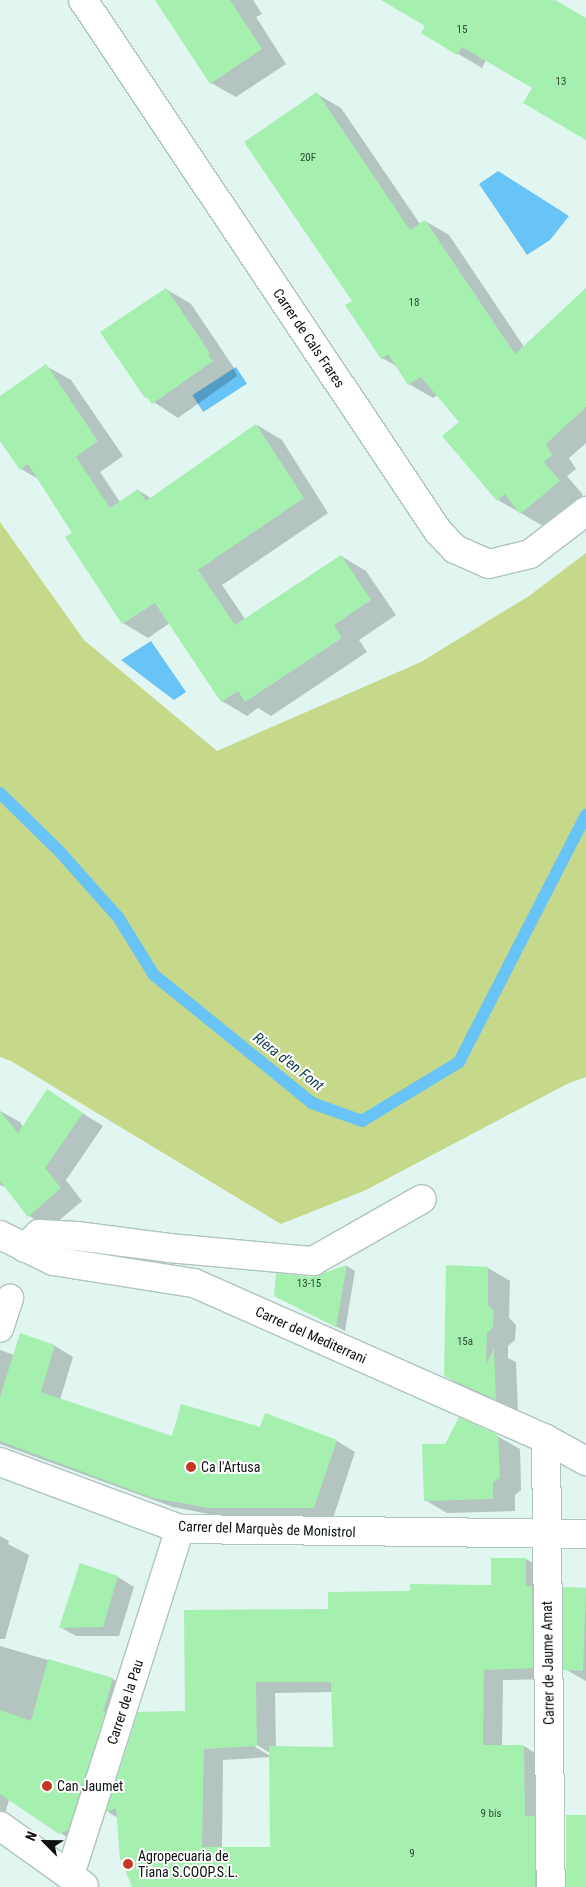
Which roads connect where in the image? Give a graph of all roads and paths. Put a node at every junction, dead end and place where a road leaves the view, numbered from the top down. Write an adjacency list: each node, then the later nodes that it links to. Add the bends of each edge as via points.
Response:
1 (83, 0): 2 (street, Carrer de Cals Frares, via 438,532 455,549 489,564 530,554)
2 (586, 511)
3 (422, 1199): 5 (street, via 313,1260 39,1234)
4 (0, 1235): 5 (street, Carrer del Mediterrani)
5 (25, 1248): 8 (street, Carrer del Mediterrani, via 53,1261 194,1283)
6 (10, 1298): 7 (street)
7 (0, 1329)
8 (546, 1440): 9 (street, Carrer del Mediterrani); 13 (street, Carrer de Jaume Amat)
9 (586, 1461)
10 (0, 1462): 11 (street, Carrer del Marquès de Monistrol)
11 (180, 1529): 13 (street, Carrer del Marquès de Monistrol); 15 (street, Carrer de la Pau)
12 (586, 1534): 13 (street, Carrer del Marquès de Monistrol)
13 (546, 1535): 16 (street, Carrer de Jaume Amat)
14 (0, 1826): 15 (street)
15 (77, 1881)
16 (551, 1887)

